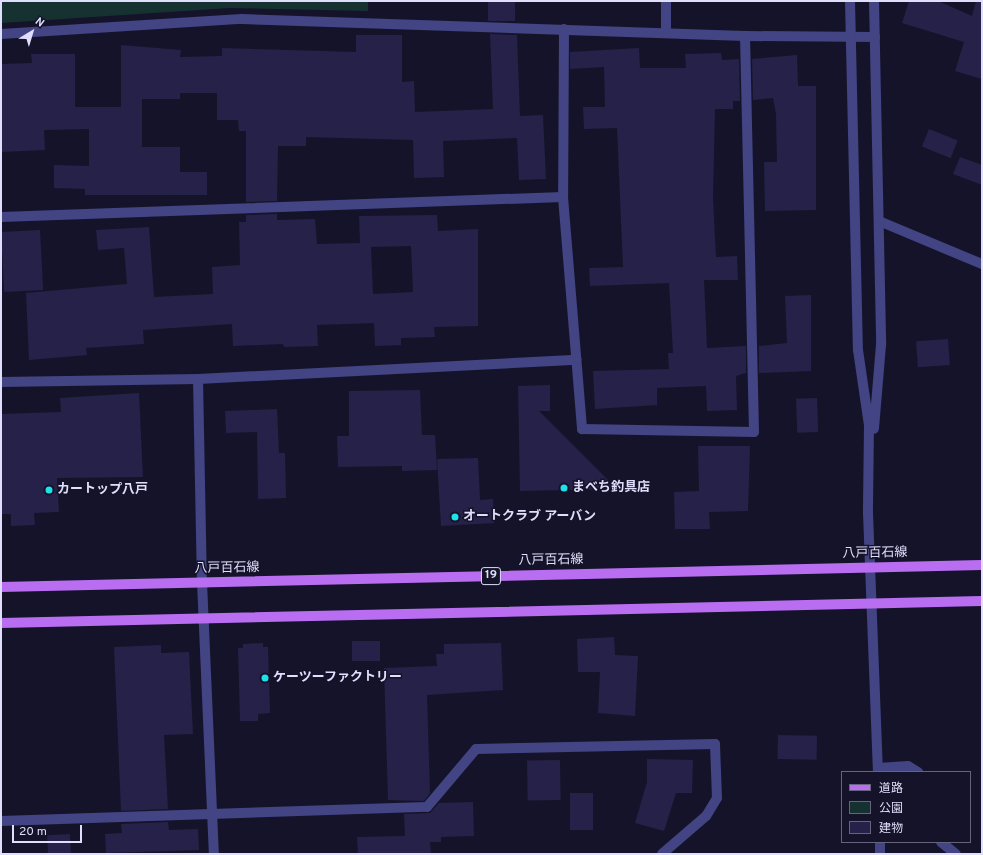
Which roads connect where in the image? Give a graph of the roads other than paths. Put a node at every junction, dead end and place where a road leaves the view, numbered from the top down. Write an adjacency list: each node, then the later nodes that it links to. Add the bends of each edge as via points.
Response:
1 (666, 1): 5 (street)
2 (850, 1): 8 (street)
3 (874, 1): 9 (street)
4 (564, 29): 5 (street); 6 (street, via 242,19); 10 (street)
5 (666, 31): 7 (street)
6 (1, 34)
7 (745, 36): 8 (street); 14 (street, via 754,432 582,428)
8 (851, 37): 9 (street); 17 (street, via 858,350 869,425)
9 (875, 37): 12 (street)
10 (563, 197): 11 (street); 14 (street)
11 (1, 218)
12 (879, 222): 13 (street); 17 (street, via 881,345)
13 (982, 264)
14 (577, 360): 15 (street)
15 (198, 379): 16 (street); 20 (street)
16 (1, 382)
17 (868, 513): 19 (street)
18 (982, 565): 19 (main road, 八戸百石線 / 19)
19 (869, 567): 20 (main road, 八戸百石線 / 19); 23 (street)
20 (202, 582): 21 (main road, 八戸百石線 / 19); 24 (street)
21 (1, 587)
22 (982, 601): 23 (main road)
23 (871, 605): 24 (main road); 26 (street)
24 (206, 619): 25 (main road); 28 (street)
25 (1, 623)
26 (878, 770): 27 (street, via 908,766)
27 (916, 771)
28 (213, 816): 29 (street); 32 (street); 33 (street, via 427,807 476,749 715,744 717,798 706,816)
29 (1, 821)
30 (880, 843): 34 (street)
31 (942, 843): 35 (street)
32 (214, 854)
33 (662, 854)
34 (880, 854)
35 (956, 854)

